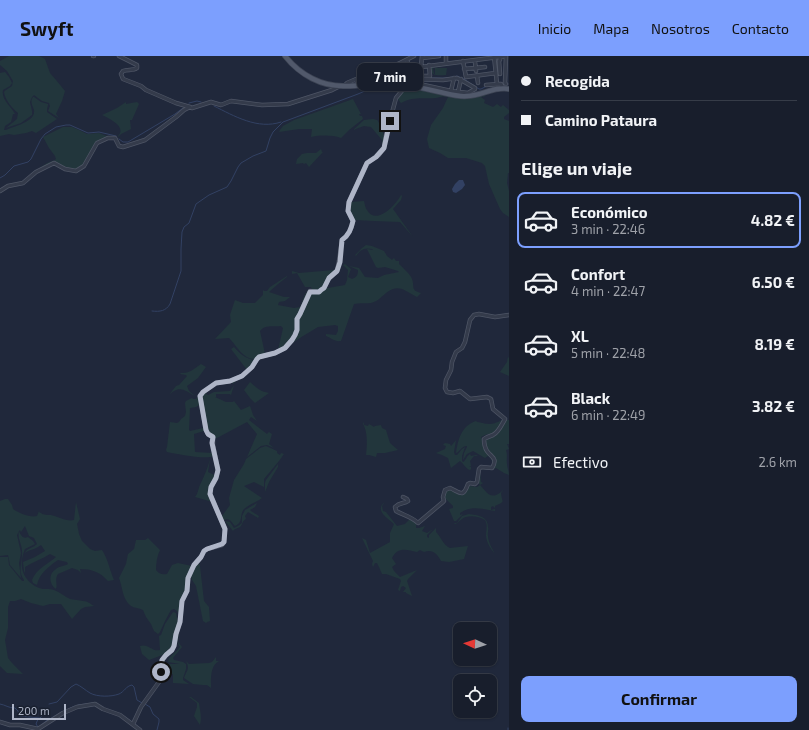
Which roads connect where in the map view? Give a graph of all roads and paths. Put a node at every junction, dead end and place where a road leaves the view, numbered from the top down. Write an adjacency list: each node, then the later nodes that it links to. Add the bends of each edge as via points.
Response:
1 (119, 56): 44 (street, via 137,65 138,68 123,71 123,79)
2 (285, 56): 36 (main road, via 295,67 312,78 324,83)
3 (414, 56): 11 (street)
4 (439, 56): 9 (street)
5 (446, 56): 14 (street)
6 (466, 56): 12 (street)
7 (494, 56): 10 (street); 12 (street); 23 (street)
8 (506, 56): 10 (street); 16 (street)
9 (422, 57): 17 (street)
10 (500, 57): 23 (street)
11 (407, 60): 19 (street); 22 (street)
12 (465, 61): 14 (street); 20 (street)
13 (475, 62): 21 (street)
14 (446, 63): 15 (street)
15 (429, 65): 17 (street); 24 (street, via 430,76)
16 (507, 66): 38 (street)
17 (421, 67): 22 (street); 24 (street)
18 (485, 67): 21 (street)
19 (381, 69): 26 (street); 30 (street)
20 (464, 69): 21 (street); 25 (street, via 466,77)
21 (476, 69)
22 (410, 70): 26 (street)
23 (498, 74): 25 (street); 35 (street)
24 (414, 76): 32 (street)
25 (477, 76): 33 (street)
26 (382, 78): 31 (street)
27 (454, 78): 28 (street); 29 (street); 41 (street)
28 (437, 80): 32 (street); 39 (street)
29 (461, 80): 34 (street); 42 (street)
30 (356, 81): 31 (street); 36 (street)
31 (377, 82): 32 (main road); 36 (main road)
32 (410, 83): 39 (street); 43 (main road, via 458,96); 49 (street, via 396,98 384,148 367,163 349,202 348,211 353,221 348,235 342,240 337,271 319,292 310,292 297,319 297,330 292,340 285,348 259,357 242,376 216,383 200,396 206,430 213,437 218,470 210,494 225,529 224,542 204,551 195,563 182,601 174,646 162,660 158,682)
33 (478, 83)
34 (468, 84): 43 (street); 43 (street, via 475,89)
35 (497, 84): 37 (street); 38 (street)
36 (345, 85): 44 (street, via 288,104 262,105 231,101 221,105 211,102)
37 (486, 85)
38 (505, 85): 40 (main road); 43 (main road)
39 (435, 87): 41 (street)
40 (509, 89)
41 (451, 91): 42 (street)
42 (458, 92): 43 (street)
43 (467, 94)
44 (190, 107): 45 (street, via 145,140 119,146 115,138 111,137 97,143 84,166 76,171 54,163 36,172 23,183 8,186)
45 (0, 191)
46 (509, 315): 47 (street, via 474,315 470,320 465,342 456,352 445,388 447,392 460,391 470,399 487,397 491,399 493,409 505,418 499,430 484,439 487,451 494,460 492,468 481,467 477,482 468,484 463,493 450,488 445,490 444,501 418,523 396,511 395,507 398,504 408,501)
47 (403, 497)
48 (0, 722): 49 (street, via 38,728 77,706 94,704 120,715)
49 (133, 724): 50 (street)
50 (140, 730)

